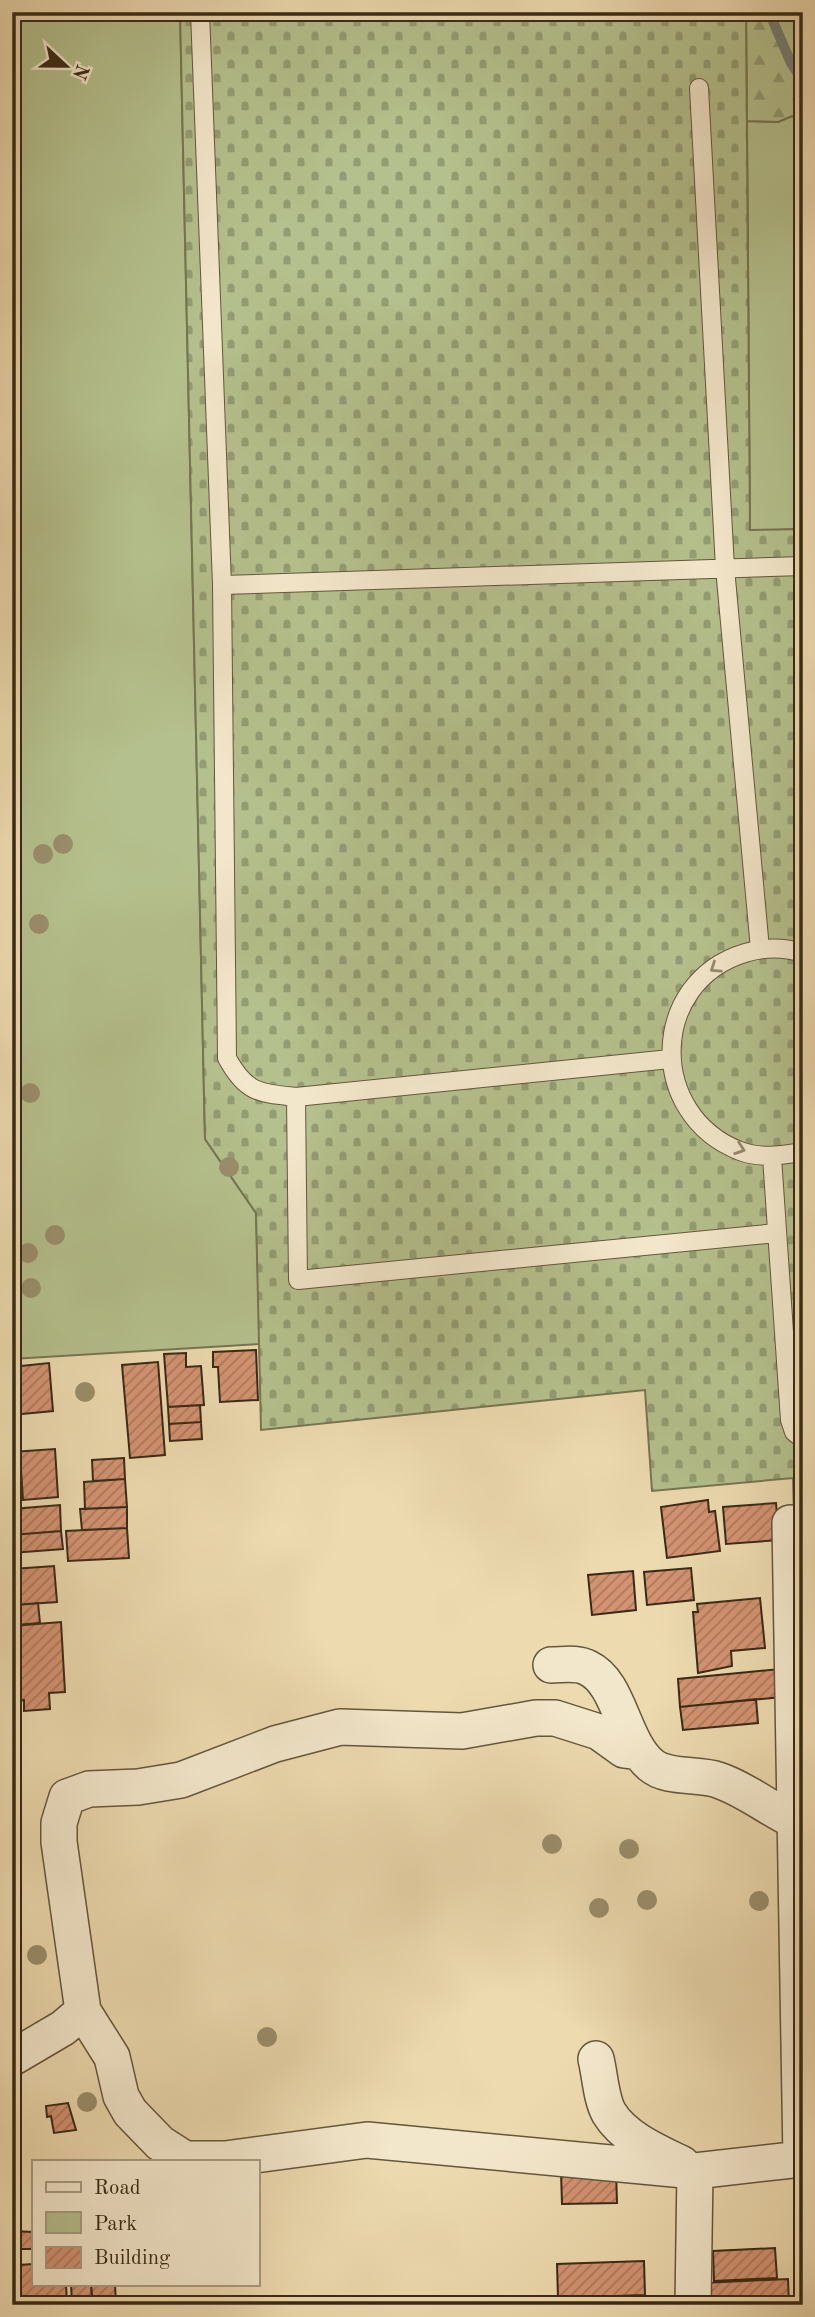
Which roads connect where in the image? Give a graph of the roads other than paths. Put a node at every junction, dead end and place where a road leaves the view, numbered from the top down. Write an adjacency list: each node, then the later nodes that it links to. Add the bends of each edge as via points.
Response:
1 (200, 12): 5 (lane)
2 (699, 88): 4 (lane)
3 (803, 566): 4 (lane)
4 (725, 568): 5 (lane); 6 (lane)
5 (222, 585): 9 (lane, via 227,1058 249,1088)
6 (760, 949): 7 (lane); 8 (lane, one-way to 8, via 730,958 704,975 677,1018)
7 (803, 953)
8 (670, 1059): 9 (lane); 11 (lane, one-way to 11, via 677,1089 699,1124 741,1152)
9 (296, 1097): 12 (lane, via 298,1280)
10 (803, 1152): 11 (lane)
11 (772, 1157): 12 (lane)
12 (776, 1233): 13 (lane, via 790,1420)
13 (803, 1439)
14 (790, 1523): 17 (street)
15 (551, 1665): 16 (street, via 576,1664 602,1678)
16 (639, 1752): 17 (street, via 652,1767 720,1780); 18 (street, via 624,1750 599,1732 555,1718 462,1731 340,1727 275,1744 181,1780 80,1790 67,1797 59,1823)
17 (793, 1820): 21 (street)
18 (83, 2011): 19 (street); 22 (street, via 112,2057 121,2096 130,2112 160,2143)
19 (12, 2058)
20 (596, 2059): 24 (street, via 608,2111 620,2127)
21 (802, 2159): 24 (street)
22 (192, 2160)
23 (202, 2160): 24 (street, via 367,2140)
24 (695, 2171): 25 (street)
25 (693, 2305)

